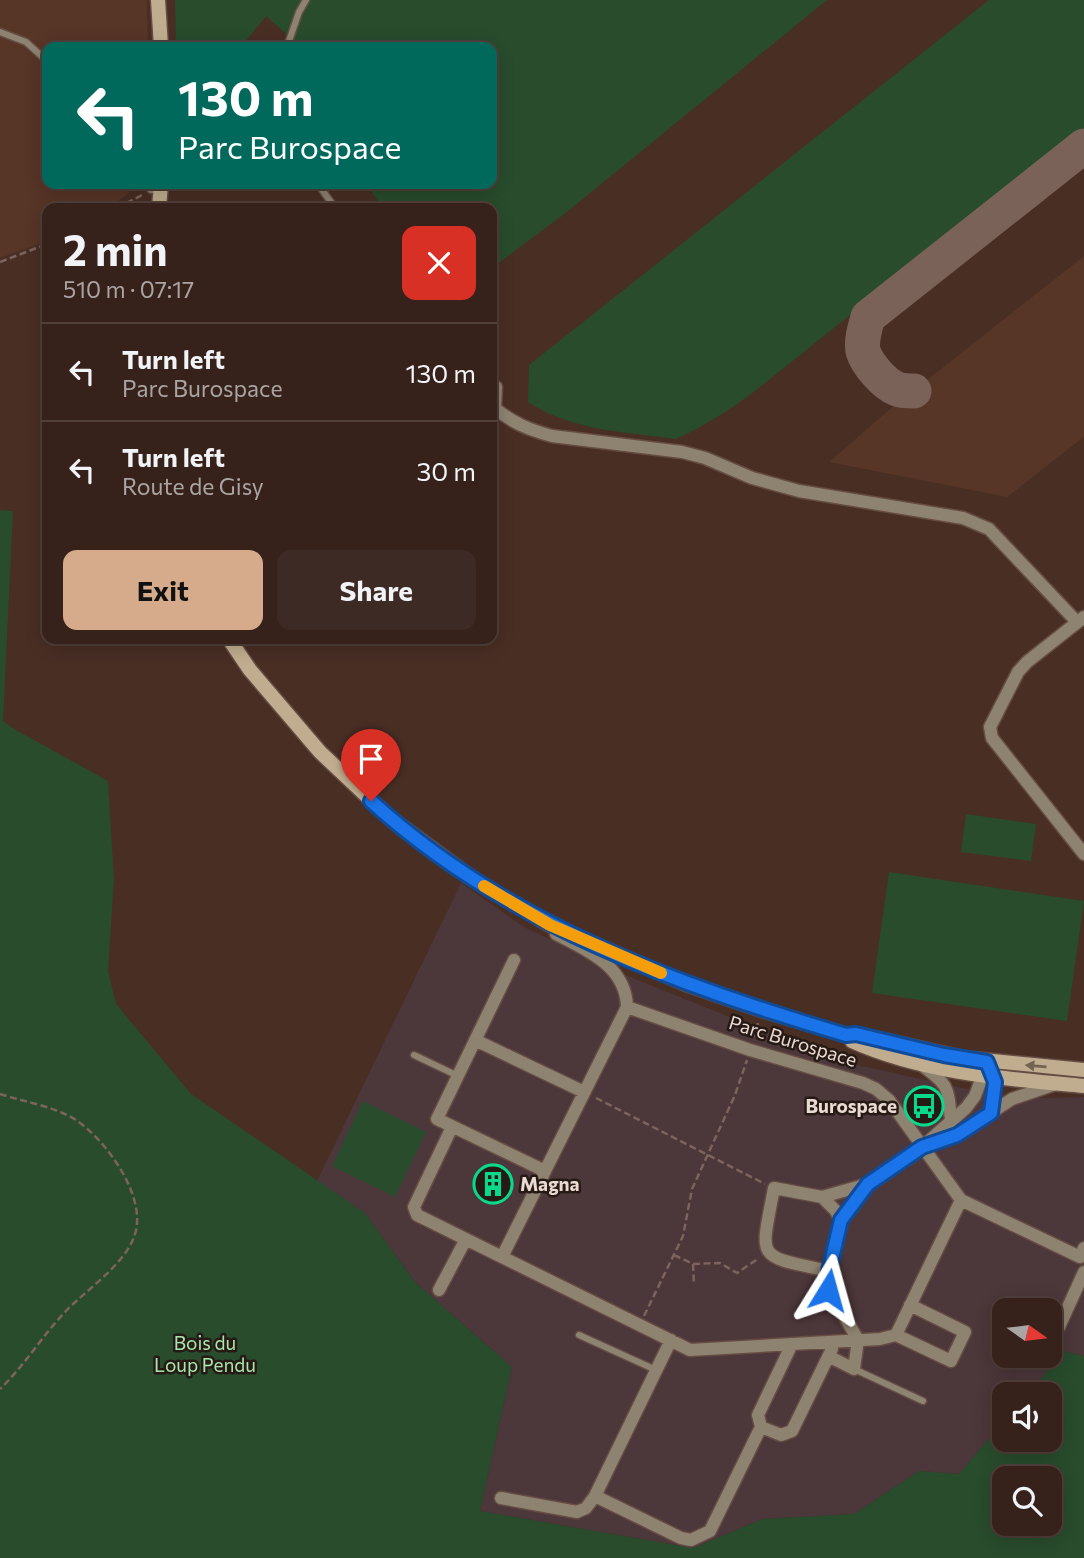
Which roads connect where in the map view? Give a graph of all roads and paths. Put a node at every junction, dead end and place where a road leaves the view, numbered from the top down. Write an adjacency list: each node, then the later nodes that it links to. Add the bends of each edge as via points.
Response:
1 (158, 0): 4 (street)
2 (306, 0): 5 (lane)
3 (0, 32): 6 (lane, via 26,42)
4 (161, 42)
5 (289, 42)
6 (42, 56)
7 (156, 189): 8 (path)
8 (127, 203)
9 (42, 246): 10 (path)
10 (0, 262)
11 (497, 410): 12 (street, via 520,426 552,436 682,452 799,491 962,518 989,529)
12 (1081, 620): 14 (street, via 1027,662 990,727 992,738)
13 (232, 644): 15 (street, via 320,752 354,785 420,841)
14 (1084, 855)
15 (509, 902): 17 (street, via 542,927 599,956 621,984); 18 (street, via 550,925 686,984)
16 (514, 960): 20 (street)
17 (627, 1007): 21 (street, Parc Burospace); 29 (street)
18 (762, 1010): 19 (street); 21 (path)
19 (846, 1035): 23 (street, via 853,1042); 25 (street, via 944,1055)
20 (475, 1040): 26 (street); 29 (street)
21 (750, 1050): 34 (street, Parc Burospace, via 876,1089); 35 (path)
22 (414, 1055): 26 (lane)
23 (917, 1062): 25 (street); 32 (street, via 943,1081)
24 (1084, 1070): 25 (street, one-way to 25)
25 (988, 1071): 27 (street); 31 (street, via 995,1087); 32 (street, via 971,1102)
26 (458, 1076): 33 (street, via 437,1119)
27 (1057, 1084): 28 (street); 31 (street, via 1019,1096)
28 (1084, 1086)
29 (584, 1092): 35 (path); 36 (street)
30 (0, 1094): 64 (path, via 76,1121 100,1142 133,1193 139,1214 135,1237 125,1253 64,1312)
31 (991, 1113): 34 (street, via 957,1135)
32 (950, 1121): 34 (street)
33 (452, 1127): 36 (street); 42 (street, via 414,1207 417,1215)
34 (922, 1147): 37 (street); 40 (street, Parc Burospace)
35 (709, 1153): 38 (path); 44 (path, via 692,1189 683,1236)
36 (545, 1171): 46 (street)
37 (868, 1184): 39 (street); 41 (street)
38 (774, 1188): 39 (street); 43 (street, via 764,1242)
39 (822, 1197): 41 (street)
40 (961, 1200): 45 (street, Parc Burospace); 52 (street)
41 (841, 1220): 48 (street)
42 (466, 1239): 46 (street); 51 (street)
43 (767, 1253): 47 (path, via 737,1273 720,1263); 48 (street, via 774,1259)
44 (674, 1255): 47 (path); 54 (path)
45 (1083, 1255)
46 (502, 1257): 54 (street)
47 (693, 1264): 50 (path)
48 (829, 1271): 58 (street, via 828,1290)
49 (1084, 1272): 53 (street)
50 (694, 1285)
51 (439, 1290)
52 (911, 1305): 56 (street); 56 (street, via 965,1332 951,1362)
53 (1062, 1320)
54 (640, 1325): 57 (street)
55 (579, 1335): 63 (lane)
56 (896, 1335): 58 (street)
57 (671, 1340): 60 (street, via 690,1350); 63 (street)
58 (858, 1340): 59 (street); 62 (street)
59 (834, 1341): 60 (street); 61 (street)
60 (792, 1344): 66 (street, via 758,1415)
61 (830, 1357): 62 (street); 66 (street, via 792,1431 781,1435)
62 (855, 1369): 65 (lane)
63 (656, 1370): 67 (street)
64 (0, 1389)
65 (923, 1401)
66 (761, 1427): 67 (street, via 710,1531 691,1539)
67 (595, 1496): 68 (street, via 577,1512)
68 (501, 1498)

